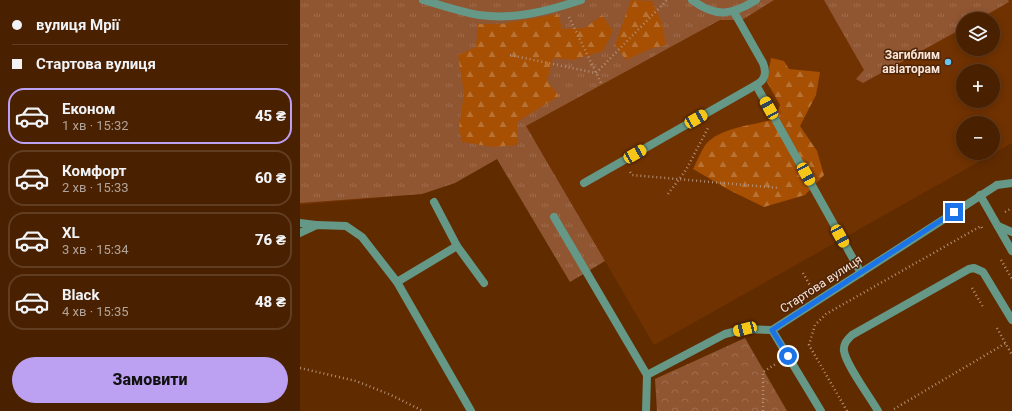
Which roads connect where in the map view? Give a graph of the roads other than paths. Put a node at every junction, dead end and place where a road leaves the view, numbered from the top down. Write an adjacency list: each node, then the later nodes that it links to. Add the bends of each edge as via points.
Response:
1 (423, 0): 2 (street, via 479,15 503,16 526,15)
2 (581, 0)
3 (692, 0): 5 (street, via 701,7 717,13)
4 (756, 0): 5 (street)
5 (734, 12): 6 (street, via 766,70 764,78)
6 (756, 85): 7 (street); 19 (street)
7 (584, 183)
8 (1012, 183): 9 (street, Стартова вулиця, via 997,185)
9 (980, 195): 14 (street); 19 (street, Стартова вулиця)
10 (434, 202): 17 (street)
11 (554, 217): 24 (street)
12 (300, 223): 13 (street)
13 (317, 225): 16 (street); 20 (street, via 346,226 362,237)
14 (998, 226): 15 (street); 18 (street)
15 (1012, 232)
16 (300, 233)
17 (456, 246): 20 (street); 21 (street)
18 (1012, 251)
19 (861, 273): 23 (street, Стартова вулиця)
20 (397, 282): 25 (street)
21 (484, 284)
22 (1012, 320): 28 (street, via 983,272 974,268 852,335 845,341 843,350)
23 (772, 330): 24 (street, via 745,329 725,334); 27 (street)
24 (647, 375): 26 (street)
25 (471, 411)
26 (646, 411)
27 (821, 411)
28 (878, 411)

